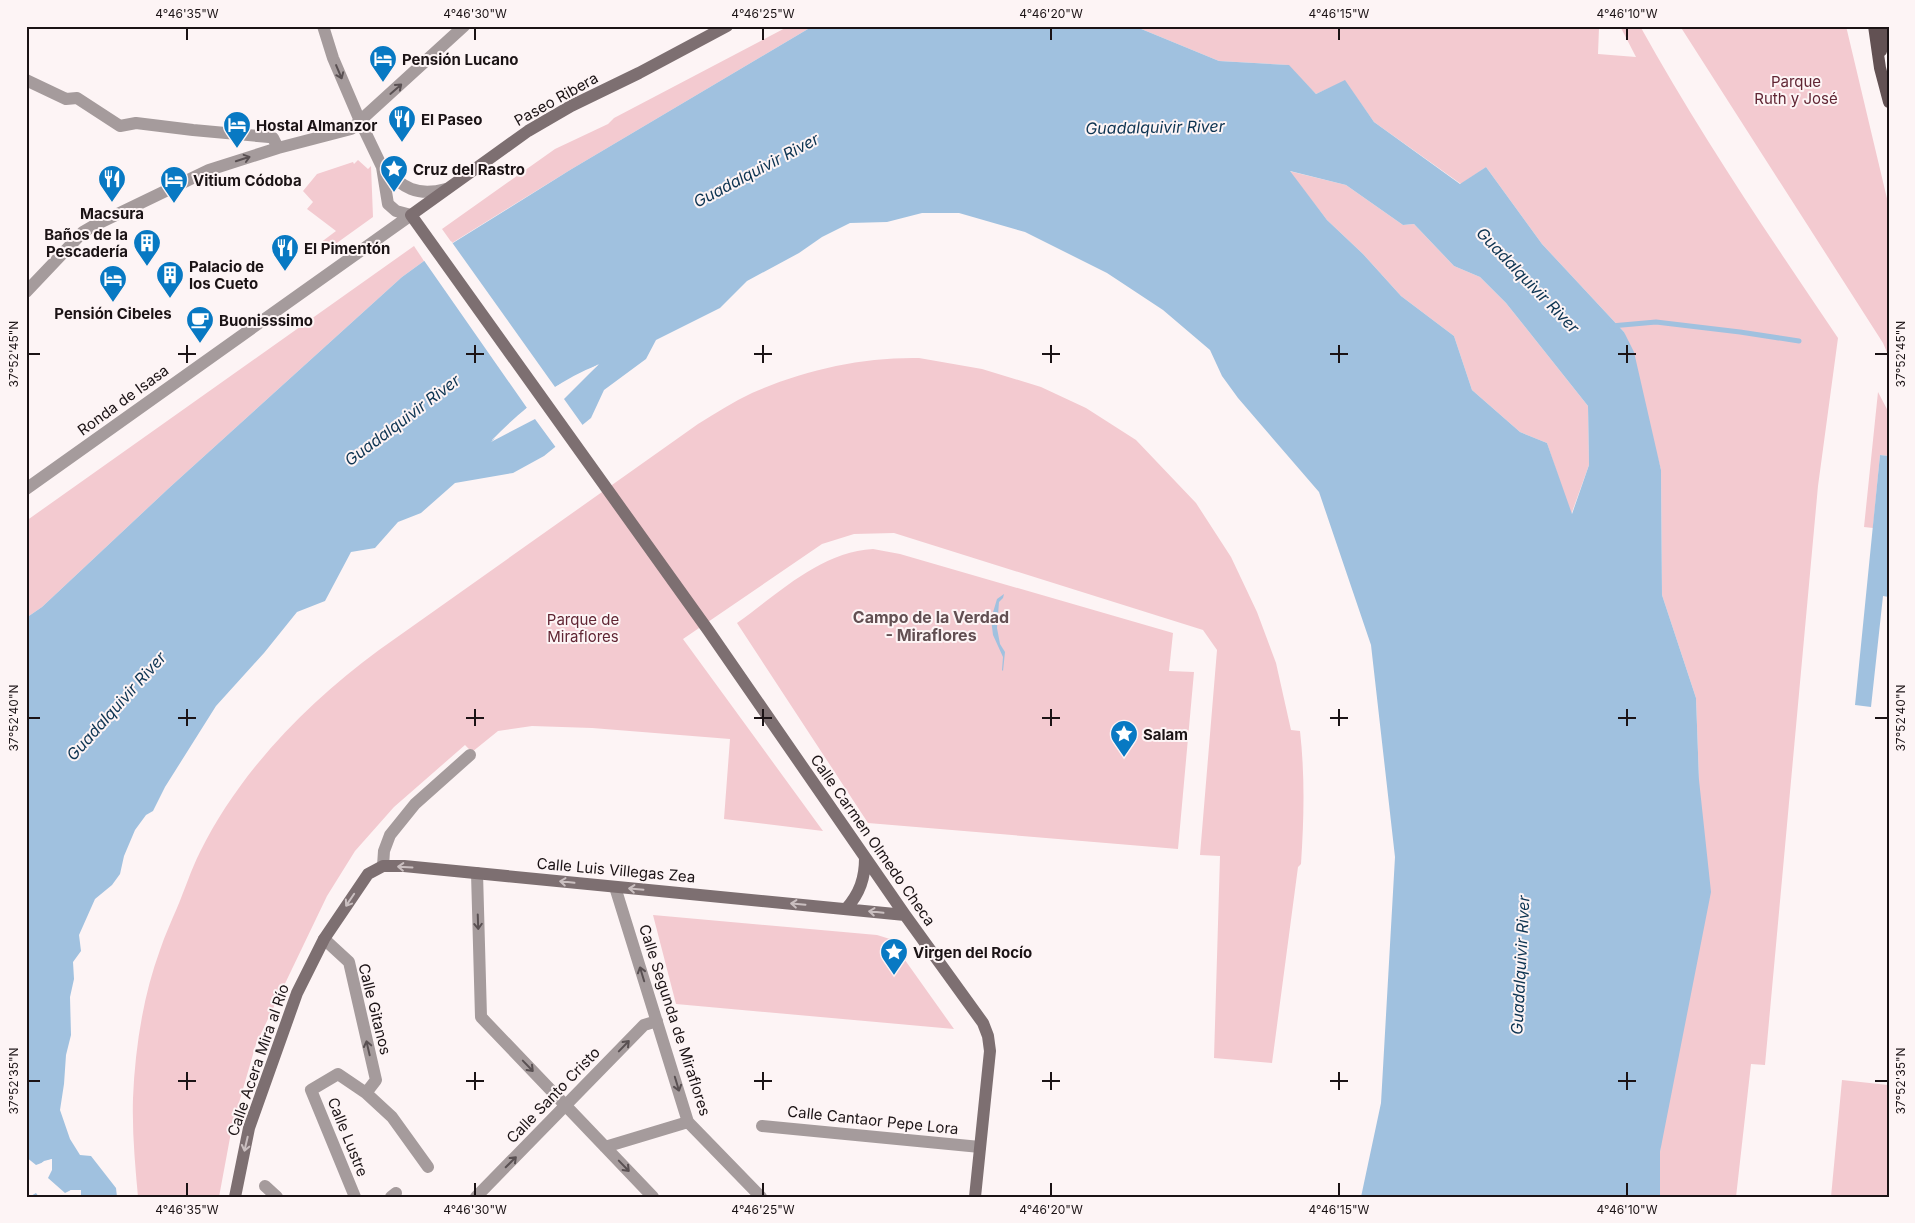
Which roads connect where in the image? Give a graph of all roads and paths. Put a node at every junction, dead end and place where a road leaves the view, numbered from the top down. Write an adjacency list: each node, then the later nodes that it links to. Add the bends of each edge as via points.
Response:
1 (323, 26): 10 (street, one-way to 10)
2 (464, 26): 10 (street, one-way to 2)
3 (727, 26): 13 (street, Paseo Ribera, via 571,106 528,131)
4 (1867, 26): 7 (street)
5 (1874, 26): 7 (main road)
6 (1885, 26): 7 (main road)
7 (1880, 68): 9 (main road)
8 (26, 80): 11 (street, via 66,99 77,98 120,126 136,123 269,137)
9 (1889, 102)
10 (360, 122): 11 (street, via 352,129); 12 (street)
11 (278, 148): 15 (street, one-way to 11, via 83,232 95,225 209,170)
12 (382, 167): 13 (street, via 407,188 425,193); 14 (street, via 388,204 396,211)
13 (446, 189): 14 (street, Paseo Ribera)
14 (411, 215): 16 (street, Ronda de Isasa); 18 (street, Calle Carmen Olmedo Checa, via 708,630)
15 (26, 292)
16 (26, 489)
17 (470, 755): 19 (street, via 415,804 390,835)
18 (865, 858): 22 (street, via 861,887); 23 (street, Calle Carmen Olmedo Checa)
19 (383, 866): 20 (street, Calle Luis Villegas Zea, one-way to 19); 24 (street, Calle Acera Mira al Río, one-way to 24, via 368,874)
20 (477, 873): 21 (street, Calle Luis Villegas Zea, one-way to 20); 27 (street, one-way to 27, via 481,1017)
21 (615, 887): 22 (street, Calle Luis Villegas Zea, one-way to 21); 25 (street, Calle Segunda de Miraflores, one-way to 21)
22 (846, 909): 23 (street, Calle Luis Villegas Zea, one-way to 22)
23 (905, 915): 31 (street, Calle Carmen Olmedo Checa, via 983,1024 988,1036 990,1051)
24 (324, 939): 26 (street, Calle Gitanos, one-way to 24, via 376,1080 349,962); 34 (street, Calle Acera Mira al Río, one-way to 34, via 296,993 277,1046 249,1128)
25 (657, 1021): 27 (street, Calle Santo Cristo, one-way to 25, via 644,1024); 28 (street, Calle Segunda de Miraflores, one-way to 28)
26 (366, 1093): 32 (street, via 392,1117); 36 (street, Calle Lustre, via 338,1074 312,1090)
27 (566, 1106): 30 (street); 37 (street, Calle Santo Cristo, one-way to 27)
28 (688, 1122): 30 (street); 39 (street, Calle Segunda de Miraflores)
29 (762, 1126): 31 (street, Calle Cantaor Pepe Lora)
30 (605, 1147): 38 (street, one-way to 38)
31 (980, 1147): 40 (street, Calle Carmen Olmedo Checa)
32 (428, 1167)
33 (265, 1186): 35 (street)
34 (235, 1197)
35 (277, 1197)
36 (354, 1197)
37 (476, 1197)
38 (653, 1197)
39 (761, 1197)
40 (975, 1197)

